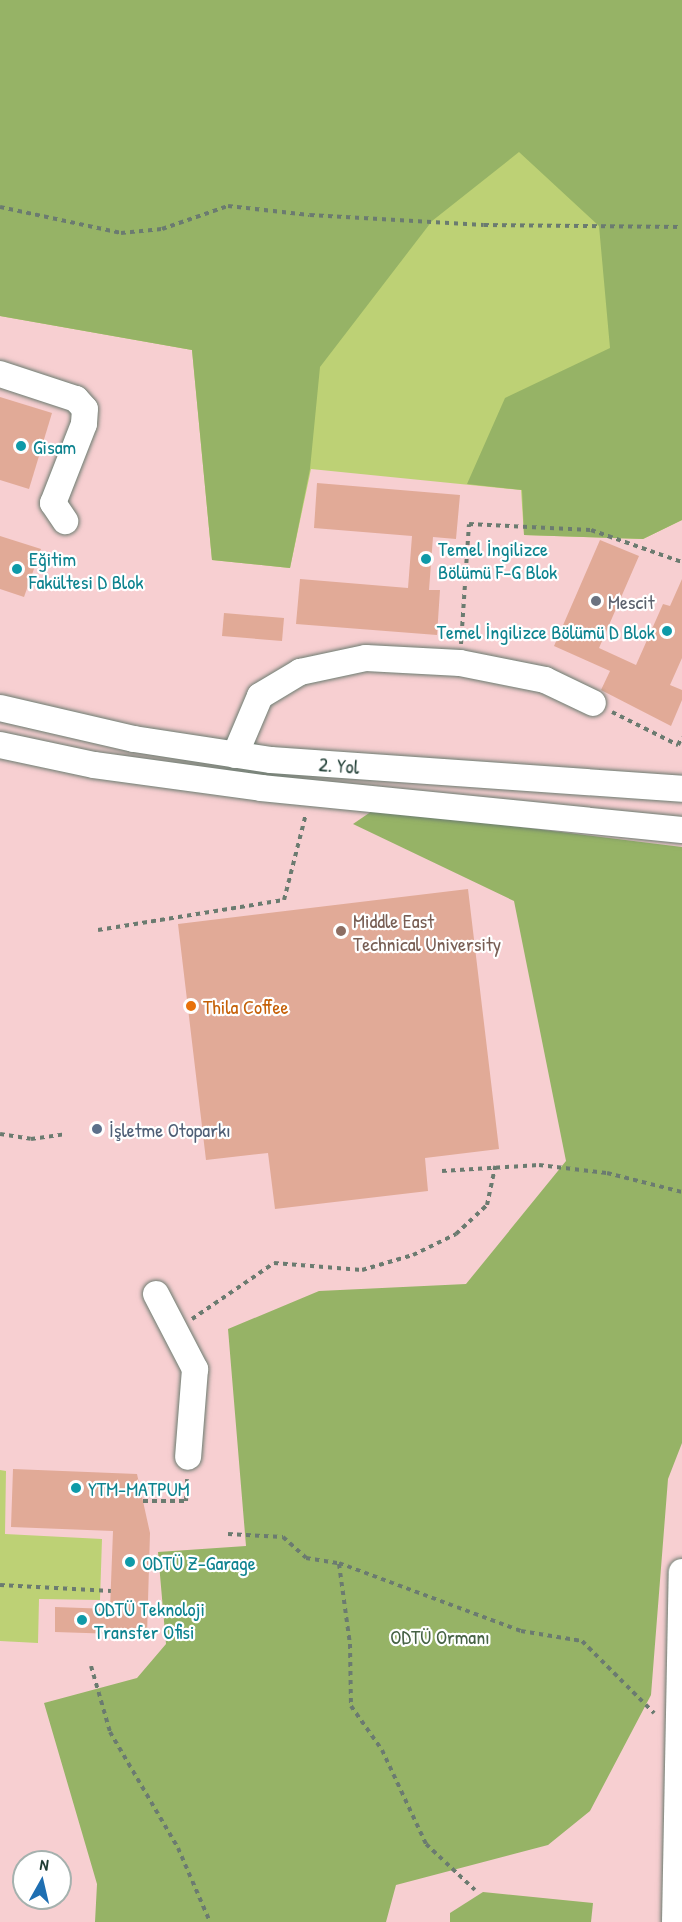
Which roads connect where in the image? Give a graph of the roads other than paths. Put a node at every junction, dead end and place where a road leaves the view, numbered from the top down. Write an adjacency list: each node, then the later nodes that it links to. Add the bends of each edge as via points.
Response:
1 (0, 374): 2 (street, via 76,399 85,409 84,424 54,503)
2 (65, 521)
3 (593, 703): 6 (street, via 545,680 460,663 366,658 300,672 260,696)
4 (0, 708): 6 (street, 2. Yol, via 134,739)
5 (0, 745): 8 (street, 2. Yol, via 94,765 311,793)
6 (235, 755): 7 (street, 2. Yol)
7 (682, 789)
8 (682, 830)
9 (156, 1294): 10 (street, via 195,1369)
10 (188, 1457)
11 (682, 1572): 12 (street)
12 (679, 1895): 13 (street)
13 (675, 1922)

